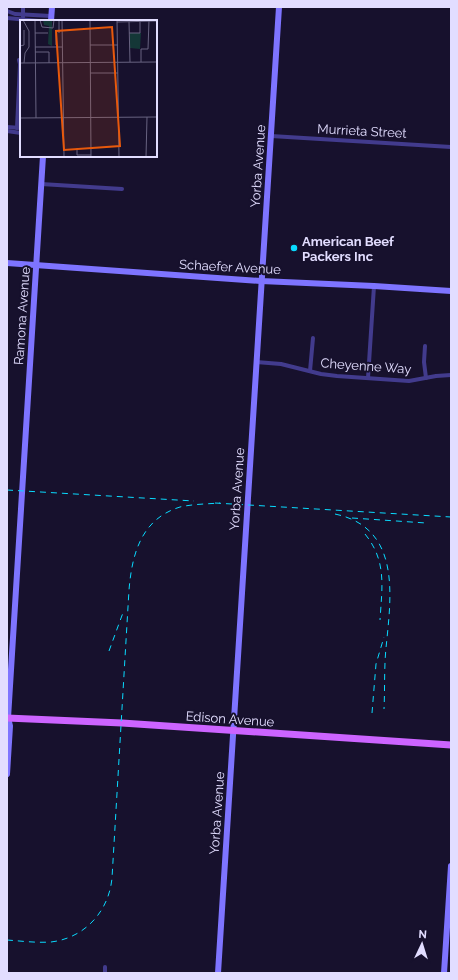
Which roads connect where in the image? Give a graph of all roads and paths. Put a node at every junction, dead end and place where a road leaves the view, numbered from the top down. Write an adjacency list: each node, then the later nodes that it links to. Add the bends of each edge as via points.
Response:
1 (24, 7): 5 (street)
2 (52, 7): 7 (street)
3 (279, 7): 14 (street, Yorba Avenue)
4 (7, 12): 5 (street)
5 (23, 14): 7 (street); 8 (street)
6 (7, 18): 8 (street)
7 (51, 18)
8 (23, 20)
9 (19, 60): 11 (street)
10 (7, 127): 11 (street)
11 (19, 128)
12 (7, 131): 13 (street)
13 (20, 132)
14 (271, 136): 15 (street, Murrieta Street); 21 (street, Yorba Avenue)
15 (451, 147)
16 (43, 157): 17 (street, Ramona Avenue)
17 (41, 184): 18 (street); 20 (street, Ramona Avenue)
18 (122, 189)
19 (7, 263): 20 (street, Schaefer Avenue)
20 (36, 265): 21 (street, Schaefer Avenue); 31 (street, Ramona Avenue)
21 (261, 281): 22 (street, Schaefer Avenue); 26 (street, Yorba Avenue)
22 (374, 286): 23 (street, Schaefer Avenue); 29 (street)
23 (451, 291)
24 (313, 338): 27 (street)
25 (425, 346): 30 (street)
26 (256, 362): 27 (street, Cheyenne Way, via 281,364); 32 (street, Yorba Avenue)
27 (310, 371): 29 (street, Cheyenne Way, via 333,376)
28 (451, 375): 30 (street, Cheyenne Way)
29 (368, 378): 30 (street, Cheyenne Way, via 409,381)
30 (426, 378)
31 (7, 718): 32 (main road, Edison Avenue, via 122,723); 34 (street, Ramona Avenue, via 10,726)
32 (234, 732): 33 (main road, Edison Avenue); 38 (street, Yorba Avenue)
33 (451, 745)
34 (7, 774)
35 (451, 866): 39 (street)
36 (105, 967): 37 (street)
37 (105, 973)
38 (218, 973)
39 (444, 973)

